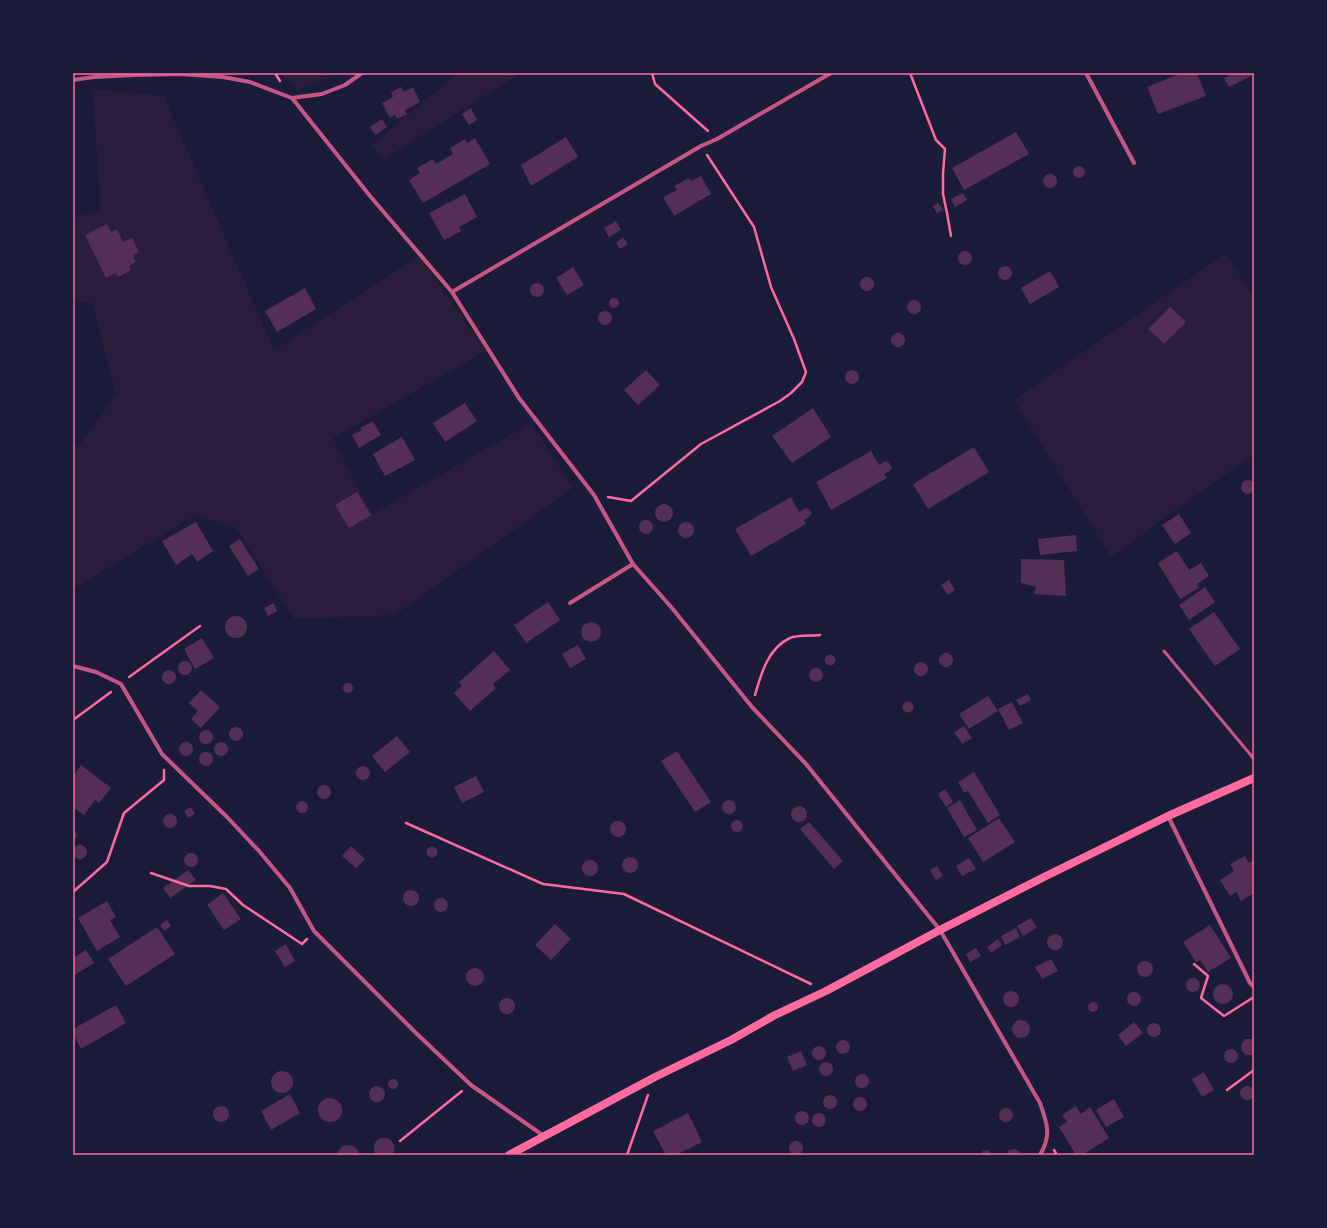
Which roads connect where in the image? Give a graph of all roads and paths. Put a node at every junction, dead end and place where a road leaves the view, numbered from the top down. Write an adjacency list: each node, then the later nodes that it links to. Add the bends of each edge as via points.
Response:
1 (362, 73): 7 (street, via 322,94)
2 (652, 73): 8 (path, via 654,84)
3 (831, 73): 8 (street)
4 (910, 73): 11 (path, via 936,140 945,149 943,194)
5 (1086, 73): 10 (street)
6 (73, 80): 7 (street, via 94,76 180,74 223,77 250,82)
7 (292, 98): 12 (street, via 370,196)
8 (717, 139): 9 (street)
9 (701, 146): 12 (street); 13 (path, via 754,227 771,287 806,372 802,382 791,393 701,444 631,500)
10 (1134, 163)
11 (951, 236)
12 (452, 292): 13 (street, via 520,398)
13 (594, 495): 14 (street)
14 (633, 564): 15 (street); 21 (street)
15 (570, 603)
16 (200, 626): 20 (path)
17 (820, 635): 21 (path, via 790,638 772,652 759,680)
18 (1164, 651): 24 (lane)
19 (73, 666): 20 (street, via 96,672)
20 (121, 684): 22 (path); 23 (street)
21 (752, 707): 30 (street, via 806,764)
22 (73, 720)
23 (162, 754): 29 (path, via 164,780 124,813 107,862); 31 (street, via 259,851 290,888)
24 (1254, 759)
25 (1254, 778): 26 (main road)
26 (1168, 816): 30 (main road); 33 (street)
27 (406, 823): 34 (path, via 543,884 624,894)
28 (151, 873): 31 (path, via 189,886 226,889 243,905 302,944)
29 (73, 892)
30 (940, 930): 34 (main road); 44 (street, via 1040,1102 1048,1127 1048,1139)
31 (314, 931): 38 (street)
32 (1194, 964): 35 (path, via 1208,976 1201,998 1224,1016)
33 (1254, 987)
34 (826, 991): 37 (main road)
35 (1254, 997)
36 (1254, 1070): 39 (path)
37 (655, 1077): 40 (main road); 43 (path)
38 (471, 1085): 40 (street); 41 (path)
39 (1227, 1090)
40 (544, 1137): 42 (main road)
41 (400, 1141)
42 (509, 1155)
43 (627, 1155)
44 (1040, 1155)

